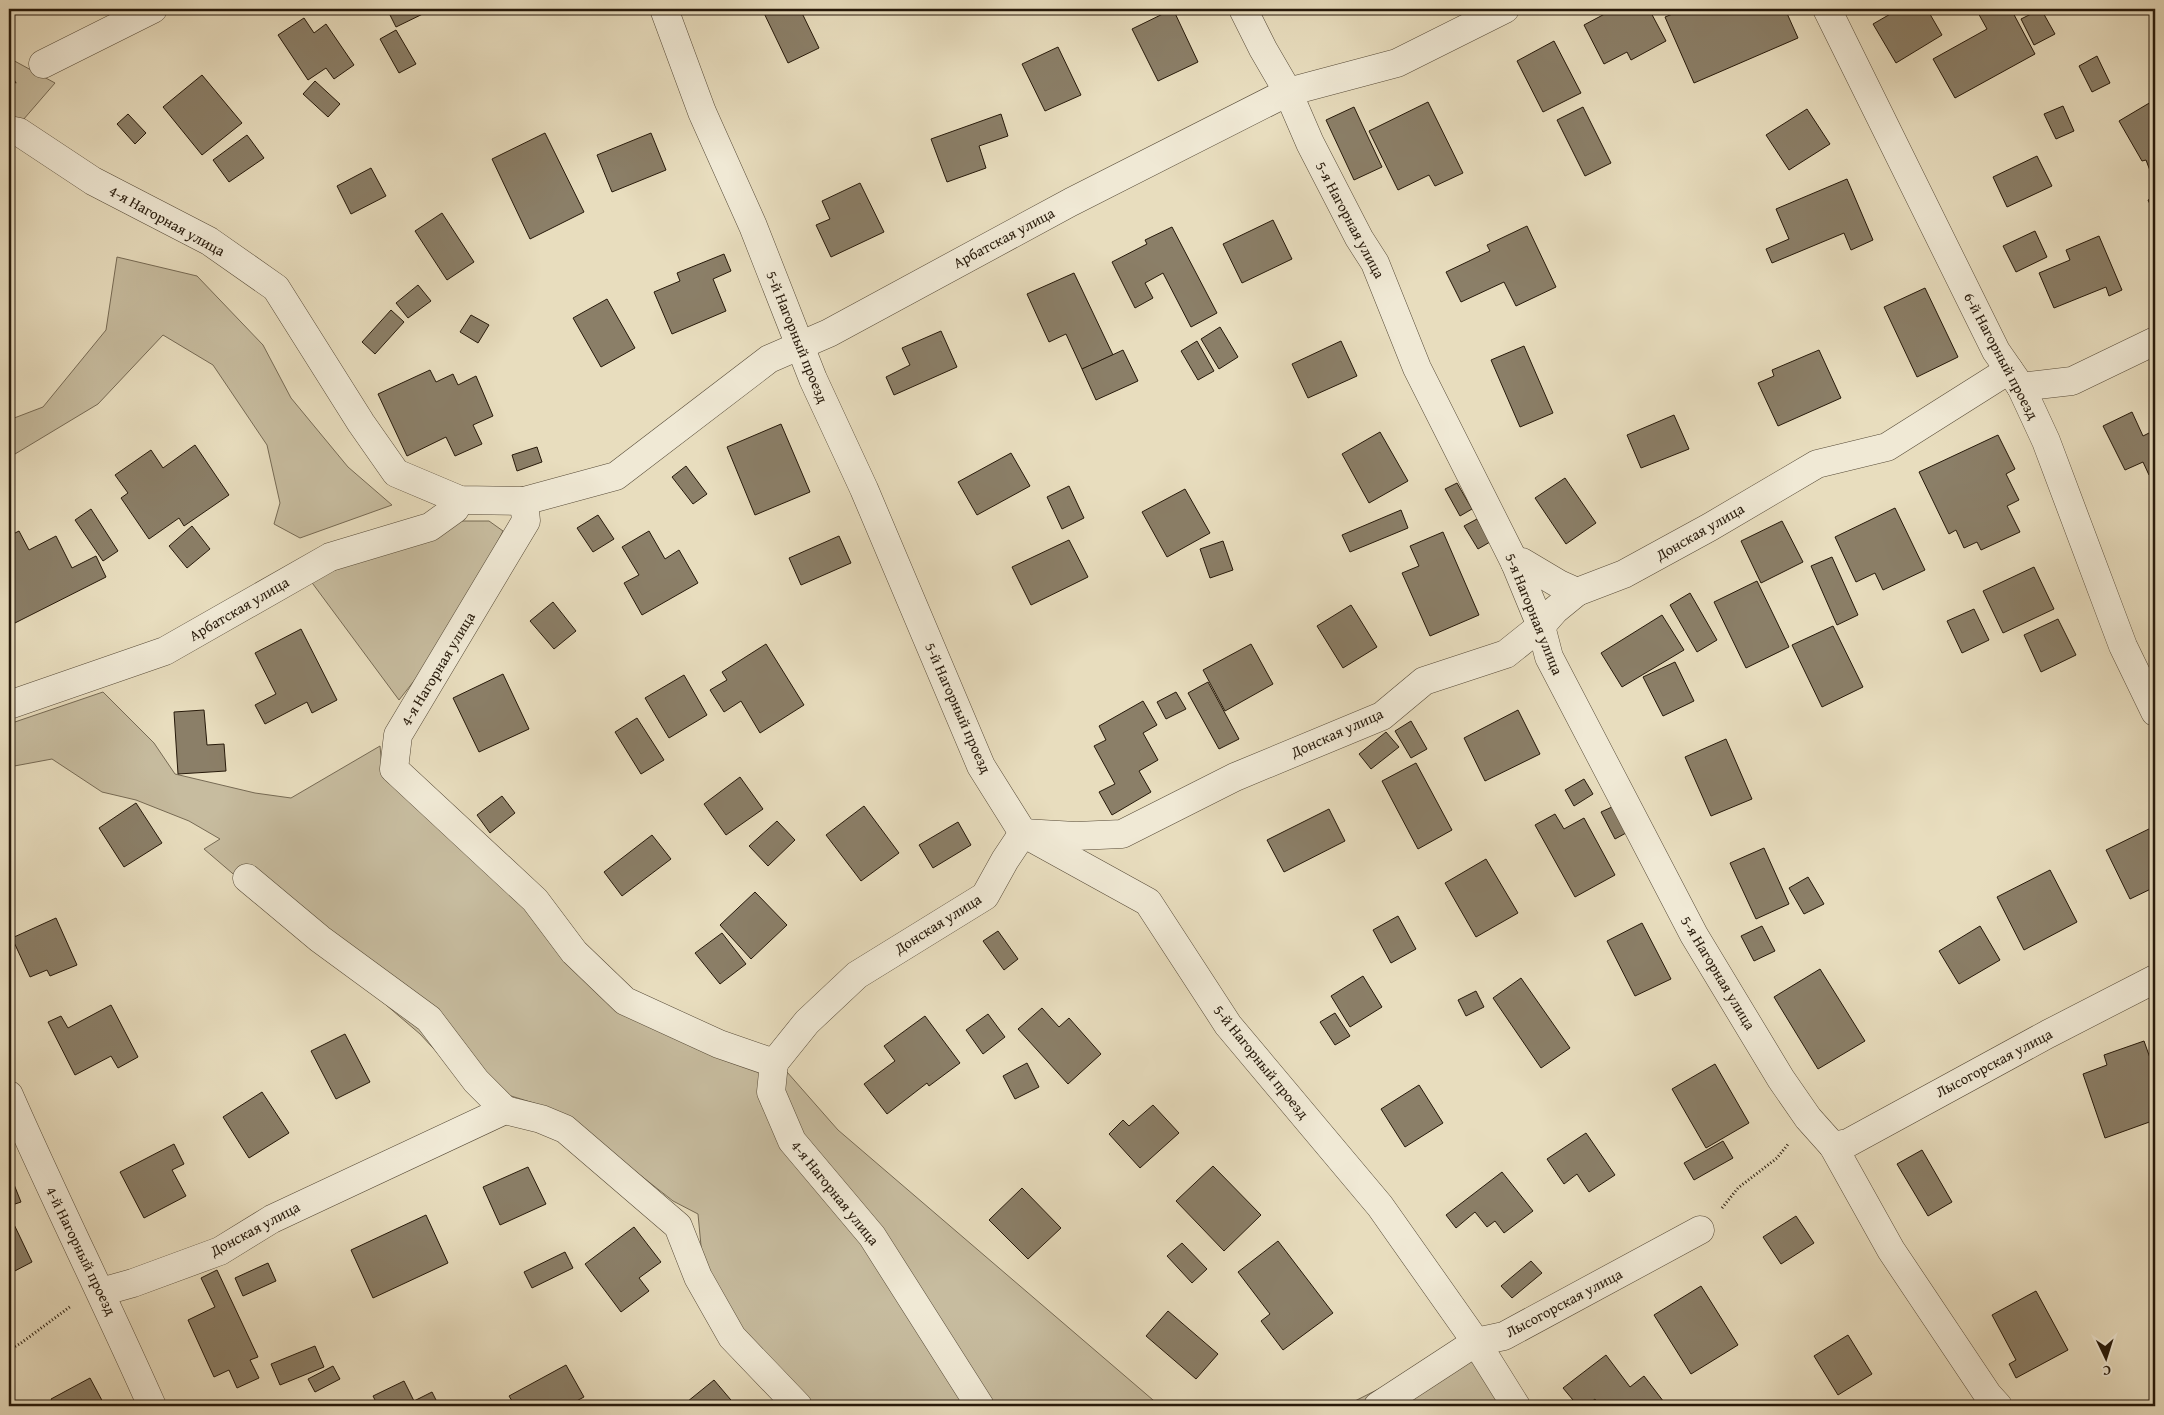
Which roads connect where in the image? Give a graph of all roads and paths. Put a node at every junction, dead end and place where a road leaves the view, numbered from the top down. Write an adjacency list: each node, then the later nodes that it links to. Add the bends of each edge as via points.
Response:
1 (152, 9): 6 (street)
2 (664, 9): 10 (street, 5-й Нагорный проезд, via 702,112 753,226)
3 (1243, 9): 7 (street, 5-я Нагорная улица)
4 (1505, 9): 7 (street, Арбатская улица, via 1397,63)
5 (1827, 9): 11 (street, 6-й Нагорный проезд, via 1996,351)
6 (43, 64)
7 (1288, 92): 10 (street, Арбатская улица, via 1071,202); 14 (street, 5-я Нагорная улица, via 1310,143 1375,264 1417,368)
8 (9, 130): 12 (street, 4-я Нагорная улица, via 19,132 93,181 210,241 276,288 396,473)
9 (2155, 341): 11 (street, Донская улица, via 2072,381)
10 (800, 347): 13 (street, Арбатская улица, via 769,359 616,476); 19 (street, 5-й Нагорный проезд, via 981,766)
11 (2015, 379): 15 (street, Донская улица, via 1887,447 1817,464 1624,574); 18 (street, 6-й Нагорный проезд, via 2046,441 2123,646)
12 (460, 500): 13 (street, 4-я Нагорная улица); 17 (street, Арбатская улица, via 455,508 430,527 330,557 165,651)
13 (524, 501): 22 (street, 4-я Нагорная улица, via 526,521 398,736 394,769 535,900 574,952 625,1001 719,1044)
14 (1515, 563): 15 (street, via 1522,562); 16 (street, 5-я Нагорная улица)
15 (1577, 592): 16 (street, Донская улица)
16 (1541, 626): 19 (street, Донская улица, via 1506,654 1424,681 1382,716 1235,777 1122,834); 25 (street, 5-я Нагорная улица, via 1549,657 1694,935)
17 (9, 705)
18 (2155, 712)
19 (1023, 833): 22 (street, Донская улица, via 985,896 857,975 807,1022); 29 (street, 5-й Нагорный проезд, via 1148,902 1228,1025 1380,1206)
20 (247, 878): 24 (street, via 320,939 429,1019 476,1081)
21 (2155, 979): 26 (street, Лысогорская улица, via 1848,1143)
22 (774, 1063): 33 (street, 4-я Нагорная улица, via 771,1092 792,1140 872,1236)
23 (9, 1095): 28 (street, 4-й Нагорный проезд)
24 (505, 1110): 28 (street, Донская улица, via 272,1219 220,1251); 32 (street, via 542,1119 565,1129 678,1226 698,1277 732,1337)
25 (1808, 1118): 26 (street, 5-я Нагорная улица); 27 (path, via 1777,1158 1738,1188)
26 (1833, 1146): 36 (street, 5-я Нагорная улица, via 1891,1250)
27 (1700, 1230): 29 (street, Лысогорская улица, via 1504,1336)
28 (100, 1292): 30 (path, via 76,1302); 31 (street, 4-й Нагорный проезд)
29 (1476, 1342): 34 (street, Лысогорская улица); 35 (street, 5-й Нагорный проезд)
30 (9, 1350)
31 (152, 1406)
32 (798, 1406)
33 (980, 1406)
34 (1378, 1406)
35 (1516, 1406)
36 (1998, 1406)

